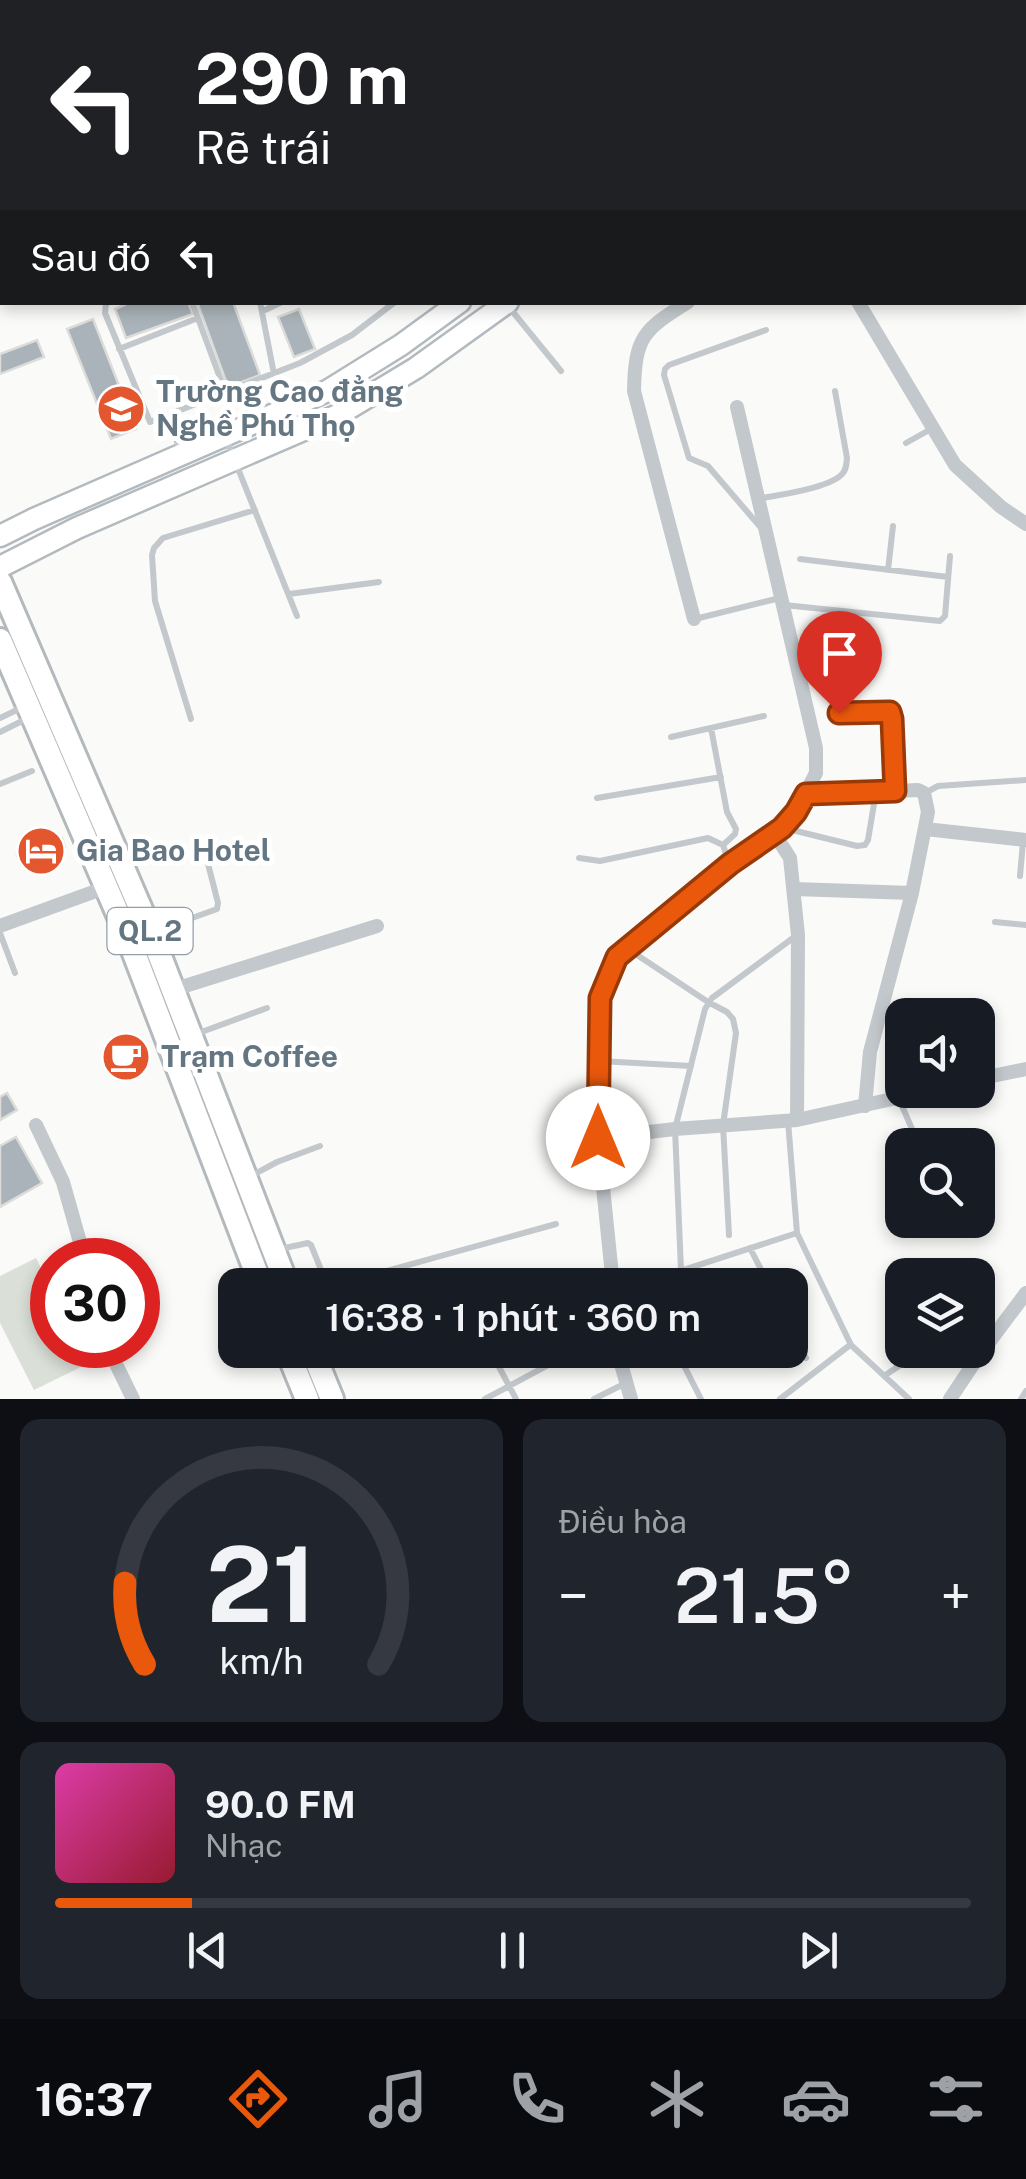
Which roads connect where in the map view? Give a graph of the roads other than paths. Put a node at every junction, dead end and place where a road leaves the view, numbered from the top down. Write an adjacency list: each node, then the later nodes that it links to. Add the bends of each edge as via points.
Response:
1 (106, 305): 12 (lane)
2 (193, 305): 10 (lane)
3 (390, 305): 14 (lane, via 352,335)
4 (456, 305): 20 (main road, via 327,392)
5 (505, 305): 23 (main road, via 338,415)
6 (510, 305): 13 (lane)
7 (683, 305): 40 (street, via 638,346 634,392)
8 (863, 305): 19 (street)
9 (262, 307): 14 (lane)
10 (198, 318): 12 (lane); 16 (lane)
11 (766, 330): 28 (lane, via 669,365 664,375 690,458 708,466)
12 (119, 348): 18 (lane, via 150,422)
13 (560, 371)
14 (274, 374): 16 (lane)
15 (835, 392): 24 (lane, via 846,469 829,483)
16 (226, 394): 18 (lane)
17 (737, 408): 24 (street)
18 (166, 416): 22 (lane)
19 (932, 429): 21 (lane); 26 (street, via 955,464)
20 (225, 436): 22 (main road); 23 (lane)
21 (906, 444)
22 (182, 454): 29 (main road)
23 (236, 460): 25 (lane); 32 (main road)
24 (758, 499): 28 (street)
25 (256, 510): 37 (lane); 46 (lane, via 163,538 154,548 155,601)
26 (1026, 524)
27 (892, 526): 33 (lane)
28 (766, 533): 38 (street)
29 (0, 536)
30 (950, 556): 34 (lane)
31 (800, 559): 33 (lane)
32 (0, 567)
33 (888, 570): 34 (lane)
34 (948, 577): 38 (lane, via 940,621)
35 (0, 582): 74 (highway, QL.2)
36 (379, 582): 37 (lane)
37 (290, 594): 39 (lane)
38 (782, 601): 40 (lane); 57 (street, via 816,748 816,773)
39 (297, 616)
40 (694, 619)
41 (0, 640): 42 (highway, QL.2)
42 (31, 710): 45 (lane); 48 (lane); 67 (highway, QL.2)
43 (839, 713): 55 (lane, via 890,712)
44 (764, 716): 47 (lane)
45 (0, 718)
46 (191, 719)
47 (711, 728): 49 (lane); 51 (lane)
48 (0, 732)
49 (671, 737)
50 (32, 771): 53 (lane)
51 (720, 777): 58 (lane); 62 (lane, via 736,829)
52 (1026, 780): 56 (lane, via 938,786)
53 (0, 784)
54 (876, 791): 55 (street); 57 (street); 60 (lane, via 864,845)
55 (895, 791): 56 (street)
56 (924, 793): 59 (street)
57 (806, 794): 60 (street)
58 (597, 798)
59 (925, 829): 61 (street); 69 (street)
60 (778, 830): 65 (street); 68 (street)
61 (1025, 840): 66 (lane)
62 (724, 846): 64 (lane, via 708,838 600,861); 65 (lane)
63 (204, 852): 74 (lane, via 216,909)
64 (579, 858)
65 (730, 864): 76 (street)
66 (1020, 876)
67 (107, 887): 73 (street); 101 (highway, QL.2)
68 (794, 890): 69 (street); 75 (street)
69 (912, 893): 87 (street, via 870,1052)
70 (994, 922): 71 (lane)
71 (1026, 925)
72 (377, 926): 78 (street)
73 (0, 929): 77 (lane)
74 (151, 933): 78 (highway, QL.2)
75 (798, 934): 79 (lane); 88 (street)
76 (627, 948): 79 (lane); 82 (street, via 600,998)
77 (14, 972)
78 (172, 990): 81 (highway, QL.2)
79 (708, 1002): 83 (lane); 90 (lane, via 727,1012 736,1033)
80 (266, 1008): 81 (lane)
81 (190, 1036): 94 (highway, QL.2)
82 (598, 1061): 83 (lane); 92 (street)
83 (691, 1066): 91 (lane)
84 (1026, 1069): 85 (street)
85 (995, 1076)
86 (885, 1101): 87 (street)
87 (865, 1106): 88 (street)
88 (792, 1120): 90 (street); 96 (lane)
89 (36, 1125): 98 (street, via 63,1182)
90 (722, 1125): 91 (street); 97 (lane)
91 (675, 1129): 92 (street); 104 (lane)
92 (598, 1138): 103 (street)
93 (320, 1146): 94 (lane)
94 (246, 1180): 100 (highway, QL.2)
95 (556, 1224): 100 (lane, via 336,1285 326,1282 308,1242)
96 (797, 1233): 99 (lane); 108 (lane)
97 (729, 1235)
98 (79, 1238)
99 (750, 1248): 105 (lane); 106 (lane)
100 (274, 1251): 102 (highway, QL.2)
101 (254, 1268)
102 (280, 1268)
103 (611, 1268)
104 (681, 1268)
105 (687, 1268)
106 (760, 1268)
107 (1024, 1298): 129 (street)
108 (850, 1345): 116 (lane); 127 (lane)
109 (118, 1368): 120 (street)
110 (295, 1368): 121 (highway)
111 (319, 1368): 122 (highway)
112 (500, 1368): 117 (lane)
113 (542, 1368): 117 (lane)
114 (685, 1368): 126 (lane)
115 (896, 1368): 116 (lane)
116 (884, 1376): 128 (lane)
117 (509, 1386): 123 (lane); 124 (lane)
118 (1026, 1390): 130 (lane)
119 (628, 1392): 125 (lane)
120 (133, 1399)
121 (307, 1399)
122 (332, 1399)
123 (486, 1399)
124 (516, 1399)
125 (594, 1399)
126 (701, 1399)
127 (780, 1399)
128 (909, 1399)
129 (950, 1399)
130 (1021, 1399)

